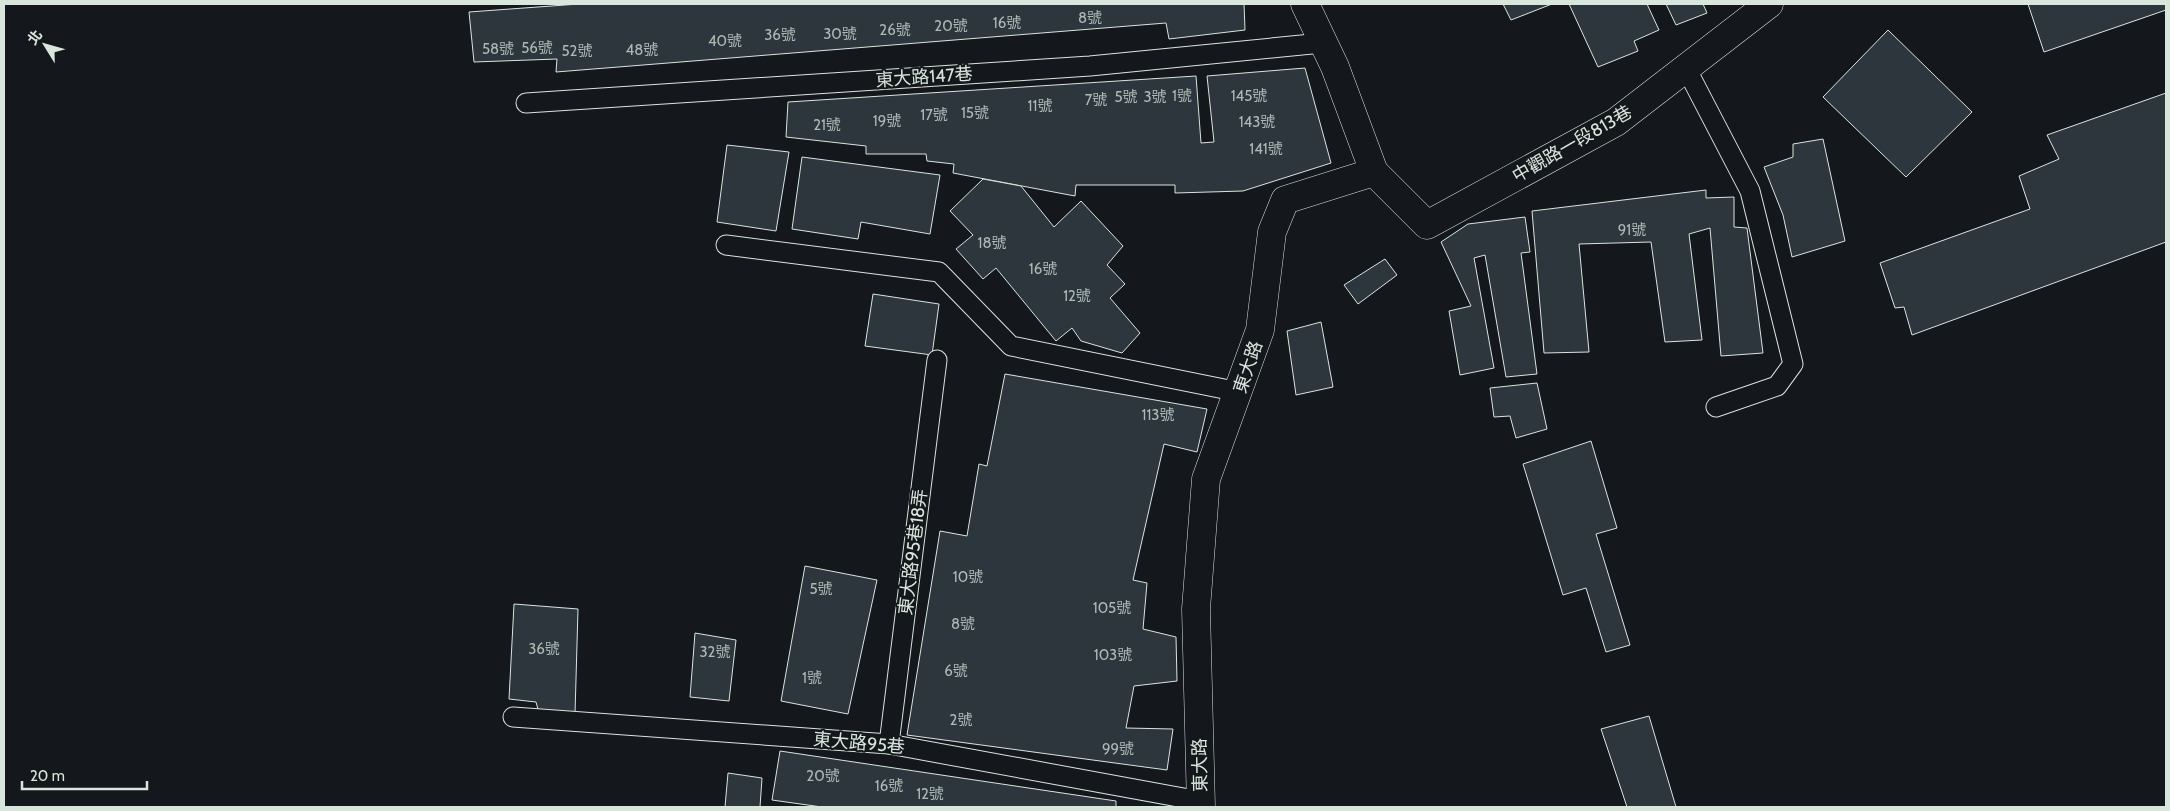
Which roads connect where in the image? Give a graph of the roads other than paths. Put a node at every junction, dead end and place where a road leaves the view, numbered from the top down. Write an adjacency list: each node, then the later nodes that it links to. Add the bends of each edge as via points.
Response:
1 (1305, 4): 3 (street)
2 (1769, 4): 4 (street, 中觀路一段813巷)
3 (1322, 43): 5 (lane, 東大路147巷, via 1090,66); 6 (street, via 1335,67)
4 (1686, 68): 6 (street, 中觀路一段813巷, via 1616,122 1427,225); 10 (lane, via 1750,191 1793,364 1777,386)
5 (526, 104)
6 (1374, 172): 9 (street, 東大路, via 1285,200 1272,232 1260,330)
7 (726, 245): 9 (lane, via 939,272 1011,346)
8 (937, 360): 12 (lane, 東大路95巷18弄)
9 (1239, 392): 13 (street, 東大路, via 1206,479 1196,609)
10 (1716, 407)
11 (513, 717): 12 (lane, 東大路95巷)
12 (889, 744): 13 (lane, 東大路95巷)
13 (1200, 804)

